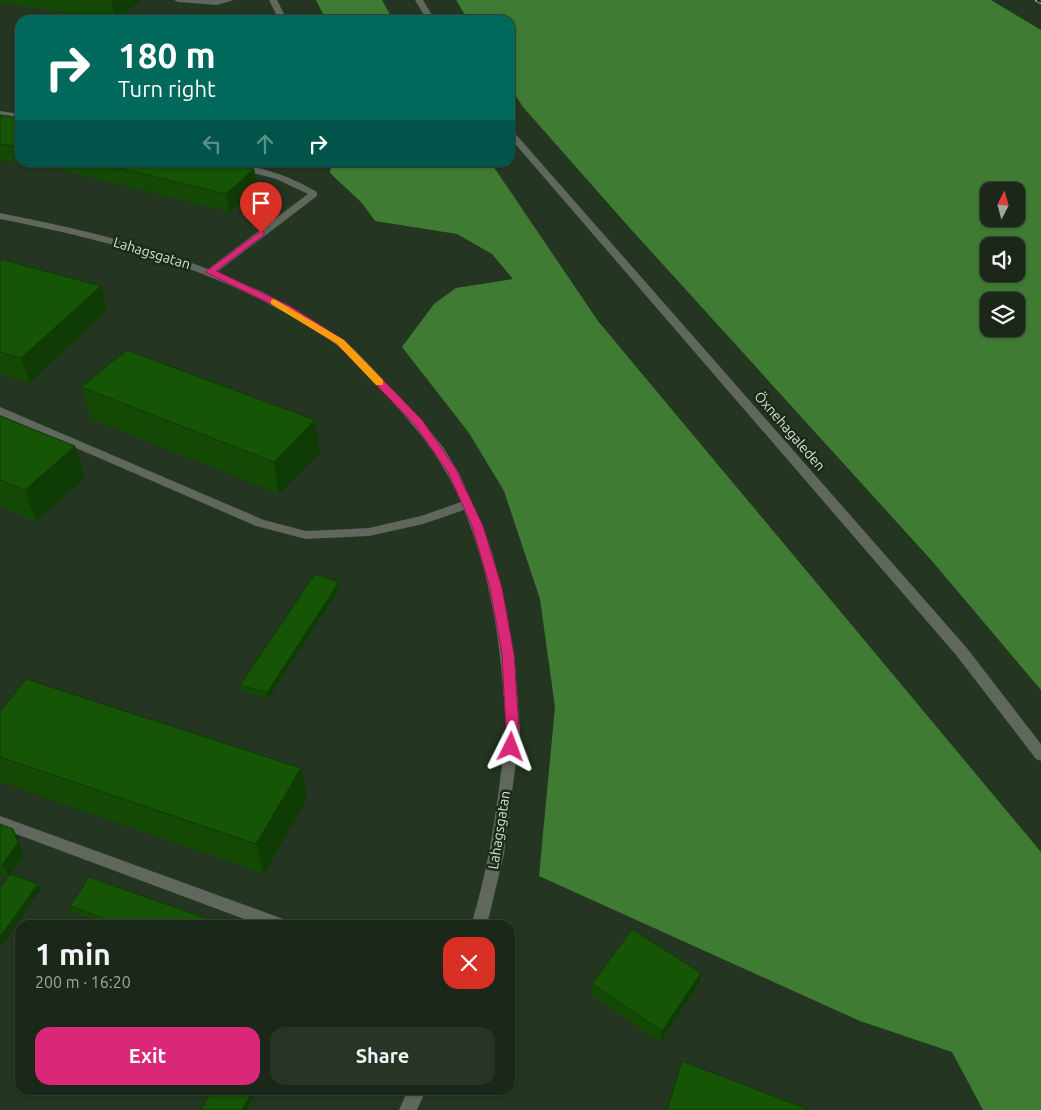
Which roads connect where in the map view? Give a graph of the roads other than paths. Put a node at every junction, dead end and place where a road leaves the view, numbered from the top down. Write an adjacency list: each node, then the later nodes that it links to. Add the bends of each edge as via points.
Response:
1 (178, 0): 2 (street, via 217,3)
2 (230, 0)
3 (273, 0): 5 (street)
4 (419, 0): 6 (street)
5 (280, 15)
6 (428, 15)
7 (0, 114): 8 (street)
8 (15, 116)
9 (515, 139): 15 (street, Öxnehagaleden, via 961,651)
10 (236, 167): 12 (street, via 302,186 314,194)
11 (0, 216): 12 (street, Lahagsgatan, via 137,246)
12 (210, 272): 14 (street, Lahagsgatan, via 286,308 340,342 418,422 453,471)
13 (0, 410): 14 (street, via 260,523 306,535 369,532 422,520)
14 (467, 504): 18 (street, Lahagsgatan, via 496,588 508,654 513,730 503,813)
15 (1041, 755)
16 (0, 822): 17 (street)
17 (266, 920)
18 (481, 920)
19 (415, 1095): 20 (street)
20 (408, 1110)

